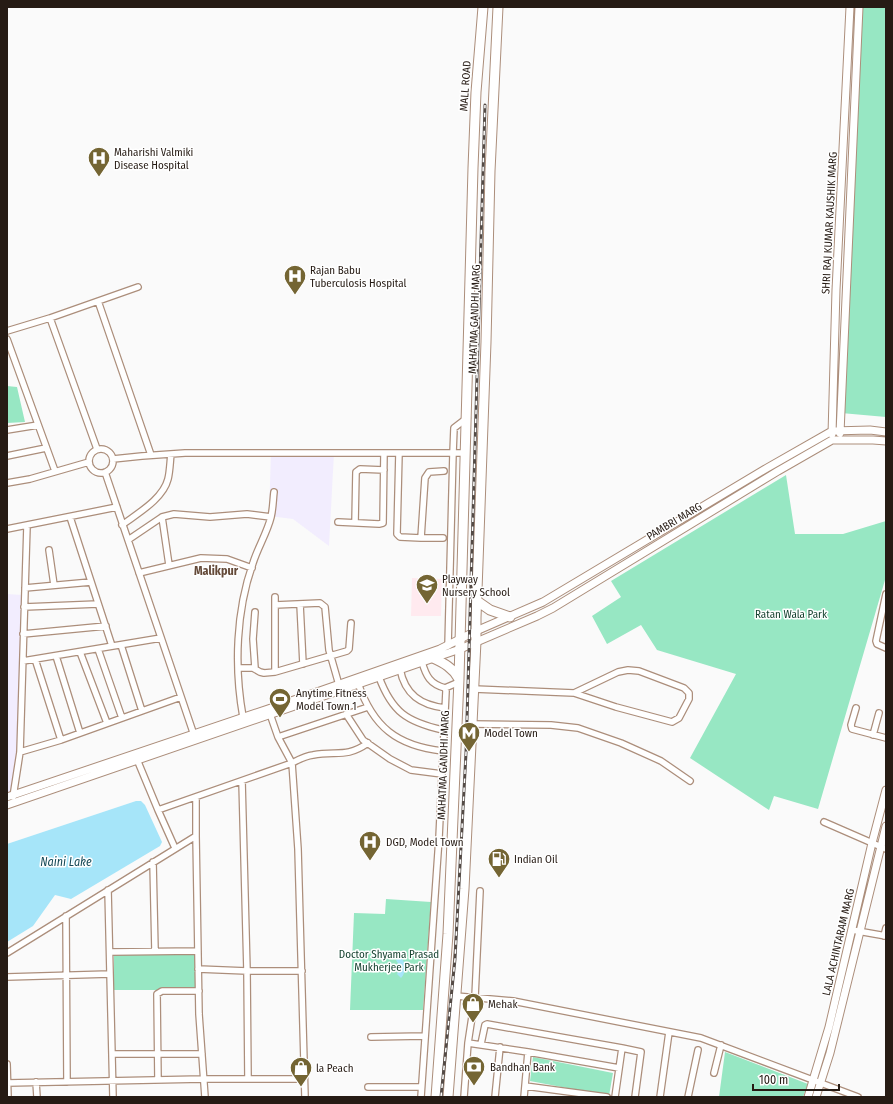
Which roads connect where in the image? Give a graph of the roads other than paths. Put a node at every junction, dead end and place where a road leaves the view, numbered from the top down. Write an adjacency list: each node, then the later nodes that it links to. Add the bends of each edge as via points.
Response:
1 (482, 7): 7 (main road, MALL ROAD)
2 (498, 7): 8 (main road, MAHATMA GANDHI MARG)
3 (850, 7): 5 (street, SHRI RAJ KUMAR KAUSHIK MARG)
4 (859, 7): 6 (street, SHRI RAJ KUMAR KAUSHIK MARG)
5 (849, 20): 6 (street); 10 (street, SHRI RAJ KUMAR KAUSHIK MARG)
6 (858, 21): 11 (street, SHRI RAJ KUMAR KAUSHIK MARG)
7 (480, 40): 8 (main road); 9 (main road, MALL ROAD)
8 (496, 41): 66 (main road, MAHATMA GANDHI MARG)
9 (473, 168): 17 (main road, MAHATMA GANDHI MARG)
10 (840, 221): 11 (street); 21 (street, SHRI RAJ KUMAR KAUSHIK MARG)
11 (850, 221): 20 (street, SHRI RAJ KUMAR KAUSHIK MARG)
12 (138, 286): 13 (street)
13 (98, 301): 14 (street); 33 (street)
14 (50, 318): 15 (street); 27 (street)
15 (7, 331)
16 (7, 339): 18 (street)
17 (467, 418): 30 (street, via 454,428); 31 (main road, MAHATMA GANDHI MARG)
18 (38, 426): 19 (street); 26 (street)
19 (7, 430)
20 (840, 430): 21 (street, PAMBRI MARG); 22 (street, PAMBRI MARG); 23 (street, SHRI RAJ KUMAR KAUSHIK MARG)
21 (832, 431): 24 (street, SHRI RAJ KUMAR KAUSHIK MARG); 51 (street, PAMBRI MARG)
22 (886, 432)
23 (840, 439): 24 (street, PAMBRI MARG); 25 (street, PAMBRI MARG)
24 (832, 440): 53 (street, PAMBRI MARG)
25 (886, 441)
26 (46, 448): 34 (street); 38 (street)
27 (97, 449): 35 (street, via 108,450); 36 (street)
28 (384, 453): 29 (street); 32 (street); 37 (street)
29 (399, 453): 30 (street); 54 (street, via 397,534 400,537)
30 (453, 453): 31 (street); 82 (street)
31 (466, 453): 79 (main road, MAHATMA GANDHI MARG)
32 (171, 454): 33 (street); 49 (street, via 168,480 162,490 144,509)
33 (151, 455): 35 (street)
34 (7, 456)
35 (113, 459): 40 (street, via 113,465)
36 (89, 462): 38 (street); 40 (street, via 95,471)
37 (384, 470): 48 (street, via 360,469 356,472); 48 (street, via 383,523)
38 (54, 471): 41 (street)
39 (444, 471): 54 (street, via 429,472 425,478)
40 (105, 472): 43 (street)
41 (7, 483)
42 (274, 492): 46 (street)
43 (117, 507): 44 (street); 49 (street)
44 (70, 517): 50 (street); 61 (street)
45 (162, 517): 46 (street, via 174,514 210,517 247,514); 56 (street); 58 (street)
46 (271, 517): 59 (street)
47 (338, 522): 48 (street)
48 (355, 523)
49 (122, 525): 56 (street)
50 (27, 526): 52 (street); 63 (street)
51 (671, 526): 53 (street); 72 (street, PAMBRI MARG, via 543,602)
52 (7, 529)
53 (675, 533): 78 (street, PAMBRI MARG, via 553,608)
54 (421, 538): 55 (street)
55 (443, 538)
56 (128, 540): 60 (street)
57 (49, 550): 62 (street)
58 (169, 565): 59 (street, via 201,558 227,559); 60 (street)
59 (252, 568): 93 (street, via 240,621)
60 (139, 573): 77 (street)
61 (91, 582): 62 (street); 67 (street)
62 (54, 585): 63 (street)
63 (25, 588): 70 (street)
64 (886, 594): 83 (street, via 876,641)
65 (275, 597): 69 (street)
66 (477, 601): 72 (main road, via 490,610); 75 (main road, MAHATMA GANDHI MARG)
67 (98, 604): 70 (street); 74 (street)
68 (300, 604): 69 (street); 87 (street, via 320,603 325,606); 92 (street)
69 (275, 605): 96 (street)
70 (24, 607): 76 (street)
71 (255, 612): 94 (street)
72 (510, 617): 75 (street, PAMBRI MARG)
73 (351, 622): 87 (street, via 349,649)
74 (106, 626): 76 (street); 81 (street)
75 (476, 631): 78 (main road, MAHATMA GANDHI MARG); 79 (street, PAMBRI MARG)
76 (23, 634): 90 (street)
77 (161, 638): 80 (street); 104 (street)
78 (476, 641): 79 (street, PAMBRI MARG); 102 (main road)
79 (460, 644): 82 (street); 88 (street); 98 (main road, MAHATMA GANDHI MARG)
80 (121, 645): 81 (street); 108 (street)
81 (112, 646): 84 (street)
82 (448, 646): 100 (street)
83 (886, 648)
84 (98, 649): 85 (street); 113 (street)
85 (80, 652): 86 (street); 114 (street)
86 (56, 656): 89 (street); 117 (street)
87 (330, 656): 92 (street); 100 (street)
88 (433, 658): 91 (street); 98 (main road, via 445,663)
89 (35, 659): 90 (street); 122 (street)
90 (23, 661): 125 (street)
91 (422, 662): 95 (street); 101 (street, via 430,681)
92 (303, 664): 96 (street)
93 (239, 668): 94 (street); 112 (street)
94 (255, 668): 96 (street, via 260,672)
95 (400, 669): 97 (street); 106 (street, via 405,685 416,699)
96 (276, 672)
97 (378, 676): 99 (street); 116 (street, via 394,706 406,716 422,726)
98 (459, 680): 101 (street); 199 (main road, MAHATMA GANDHI MARG, via 448,934)
99 (358, 683): 105 (street); 110 (street)
100 (339, 685): 112 (street)
101 (445, 688): 106 (street)
102 (474, 689): 103 (street); 115 (main road)
103 (574, 693): 103 (street, via 618,672 628,670 638,671 684,688 689,693 689,699 679,718 672,722)
104 (181, 697): 108 (street); 119 (street)
105 (368, 706): 111 (street); 124 (street, via 387,731 399,739 426,749)
106 (445, 708): 116 (street)
107 (856, 708): 118 (street, via 852,729)
108 (142, 711): 113 (street)
109 (879, 712): 118 (street)
110 (270, 714): 119 (street); 120 (street)
111 (346, 714): 120 (street); 123 (street)
112 (243, 717): 119 (street)
113 (122, 718): 114 (street)
114 (106, 723): 117 (street)
115 (472, 724): 131 (street, via 578,728 661,761); 161 (main road)
116 (443, 730): 124 (street)
117 (80, 733): 122 (street)
118 (873, 735): 121 (street)
119 (194, 737): 126 (street); 127 (street)
120 (278, 737): 128 (street)
121 (886, 738)
122 (61, 740): 125 (street)
123 (368, 744): 128 (street, via 346,754 313,755); 129 (street, via 411,770)
124 (442, 751): 129 (street)
125 (20, 752): 133 (street)
126 (134, 753): 127 (street); 133 (street)
127 (137, 760): 135 (street); 136 (street)
128 (292, 763): 130 (street); 156 (street)
129 (442, 774): 165 (street)
130 (242, 781): 134 (street); 155 (street)
131 (690, 781)
132 (886, 790): 140 (street, LALA ACHINTARAM MARG)
133 (10, 796): 135 (street)
134 (196, 797): 136 (street); 139 (street)
135 (10, 804)
136 (158, 810): 141 (street)
137 (824, 822): 140 (street)
138 (886, 826): 142 (street, LALA ACHINTARAM MARG)
139 (196, 836): 141 (street); 150 (street)
140 (872, 843): 142 (street); 148 (street, LALA ACHINTARAM MARG)
141 (175, 848): 143 (street)
142 (883, 848): 148 (street, LALA ACHINTARAM MARG)
143 (153, 862): 144 (street); 152 (street)
144 (108, 890): 146 (street); 151 (street)
145 (480, 891): 162 (street)
146 (66, 916): 153 (street); 158 (street)
147 (886, 928): 149 (street)
148 (856, 931): 149 (street); 163 (street, LALA ACHINTARAM MARG)
149 (885, 936)
150 (198, 951): 152 (street); 154 (street)
151 (110, 952): 152 (street); 157 (street)
152 (155, 952)
153 (7, 953)
154 (198, 969): 155 (street); 160 (street)
155 (246, 971): 156 (street); 181 (street)
156 (302, 971): 182 (street)
157 (110, 974): 158 (street); 175 (street)
158 (66, 976): 159 (street); 187 (street)
159 (7, 977)
160 (199, 991): 174 (street, via 162,991 157,994); 176 (street)
161 (456, 996): 162 (street); 200 (main road)
162 (475, 997): 164 (street, via 513,1000); 167 (street)
163 (832, 1028): 184 (street, LALA ACHINTARAM MARG); 189 (street, LALA ACHINTARAM MARG)
164 (669, 1032): 169 (street); 207 (street)
165 (424, 1036): 166 (street); 192 (street)
166 (371, 1037)
167 (468, 1043): 168 (street); 201 (street)
168 (481, 1044): 170 (street); 171 (street, via 487,1024)
169 (721, 1045): 179 (street); 184 (street)
170 (500, 1047): 173 (street); 202 (street)
171 (622, 1048): 178 (street); 206 (street, via 641,1052)
172 (698, 1050): 208 (street)
173 (528, 1052): 178 (street); 190 (street)
174 (158, 1053): 175 (street); 176 (street); 183 (street)
175 (112, 1054): 185 (street)
176 (202, 1054): 180 (street)
177 (7, 1064): 188 (street)
178 (619, 1068): 205 (street)
179 (714, 1073)
180 (203, 1079): 181 (street); 183 (street); 196 (street)
181 (248, 1079): 182 (street)
182 (304, 1079): 197 (street)
183 (158, 1080): 185 (street)
184 (814, 1080): 189 (street); 209 (street, LALA ACHINTARAM MARG)
185 (112, 1081): 187 (street); 195 (street)
186 (36, 1082): 187 (street); 188 (street); 194 (street)
187 (66, 1082)
188 (7, 1083): 193 (street)
189 (821, 1083): 210 (street, LALA ACHINTARAM MARG); 211 (street)
190 (525, 1086): 203 (street); 204 (street)
191 (368, 1087): 192 (street)
192 (421, 1087): 198 (street)
193 (8, 1097)
194 (37, 1097)
195 (113, 1097)
196 (205, 1097)
197 (305, 1097)
198 (421, 1097)
199 (436, 1097)
200 (448, 1097)
201 (464, 1097)
202 (495, 1097)
203 (524, 1097)
204 (607, 1097)
205 (615, 1097)
206 (636, 1097)
207 (660, 1097)
208 (688, 1097)
209 (808, 1097)
210 (816, 1097)
211 (858, 1097)

